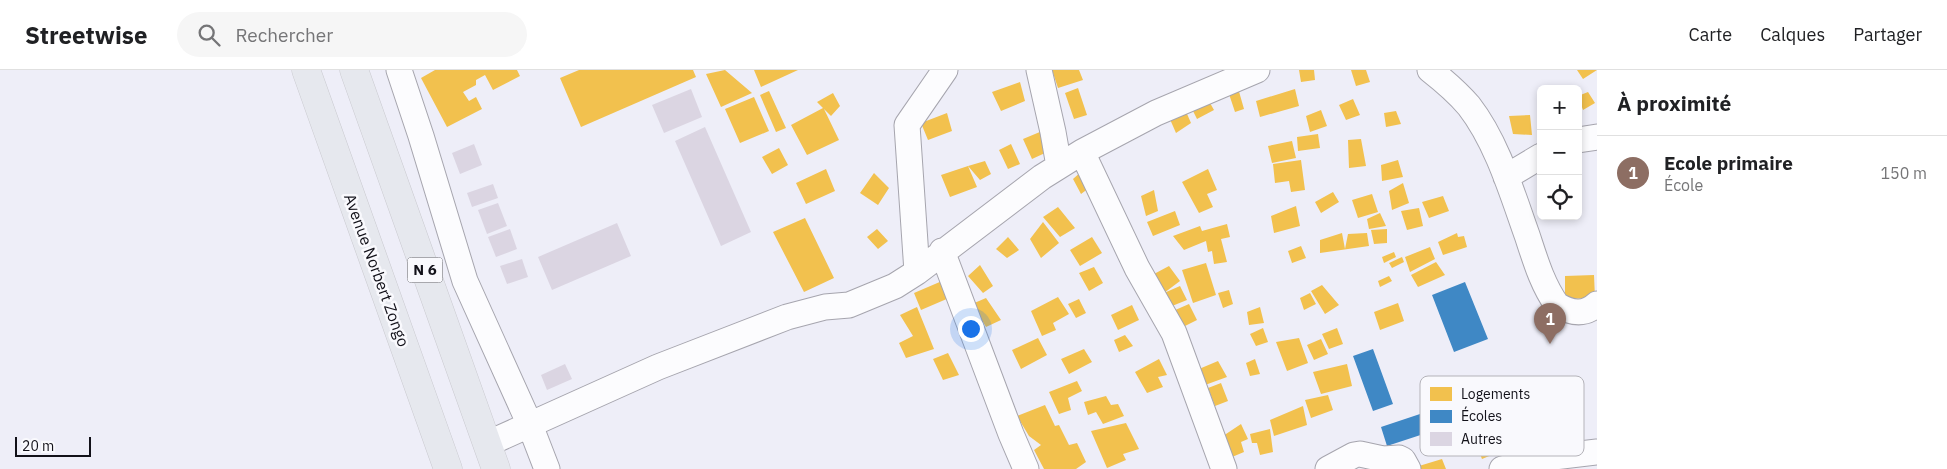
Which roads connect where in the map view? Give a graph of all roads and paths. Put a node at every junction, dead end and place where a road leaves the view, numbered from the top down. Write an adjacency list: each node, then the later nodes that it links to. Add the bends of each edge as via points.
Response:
1 (306, 70): 22 (main road, Avenue Norbert Zongo / N 6)
2 (354, 70): 21 (main road, N 6)
3 (399, 70): 17 (street, via 465,281)
4 (945, 70): 15 (street, via 907,125)
5 (1039, 70): 12 (street)
6 (1257, 70): 10 (street, via 1156,113)
7 (1430, 70): 13 (street, via 1470,107)
8 (1597, 137): 9 (street)
9 (1582, 139)
10 (1082, 152): 12 (street); 25 (street, via 1137,268 1174,333)
11 (1537, 158): 13 (street)
12 (1058, 166): 14 (street)
13 (1506, 177): 16 (street, via 1538,269 1557,305 1582,313)
14 (942, 251): 15 (street); 24 (street)
15 (917, 272): 17 (street, via 862,301 787,317 658,367)
16 (1597, 304)
17 (530, 425): 21 (street); 23 (street)
18 (1597, 452): 19 (street)
19 (1584, 454)
20 (1567, 456): 28 (street)
21 (492, 457)
22 (448, 469)
23 (547, 469)
24 (1026, 469)
25 (1224, 469)
26 (1328, 469): 27 (street, via 1360,454 1383,459 1399,458)
27 (1408, 469)
28 (1502, 469)

